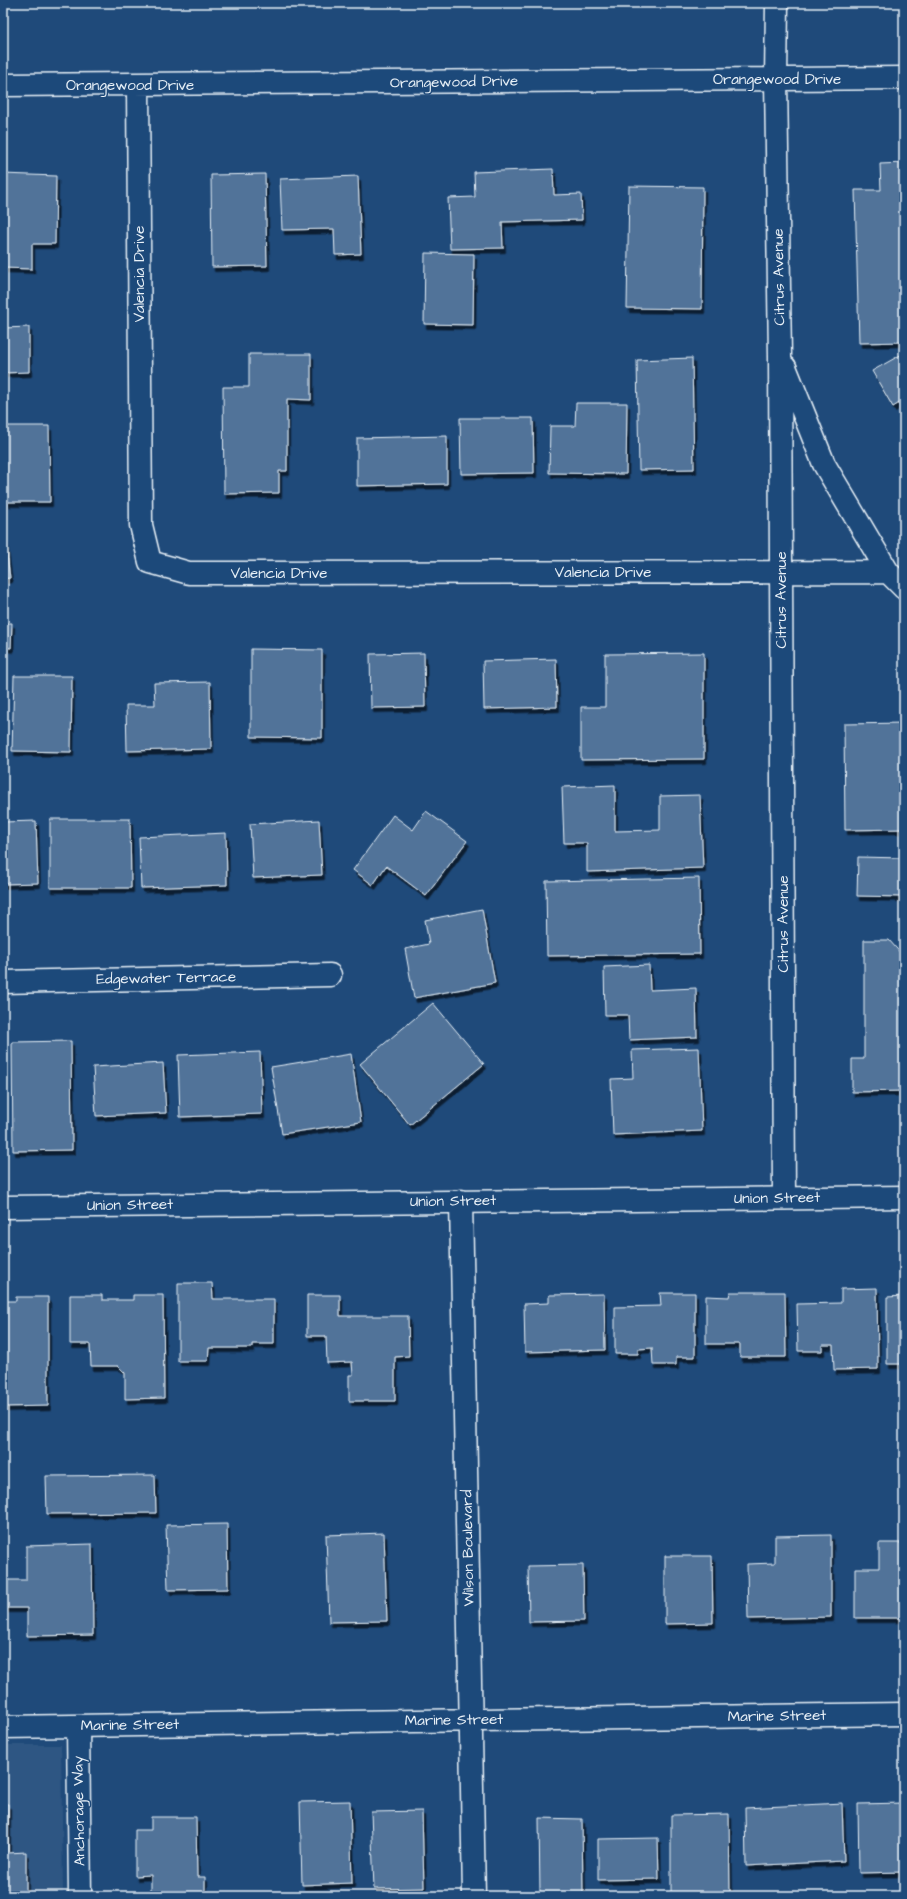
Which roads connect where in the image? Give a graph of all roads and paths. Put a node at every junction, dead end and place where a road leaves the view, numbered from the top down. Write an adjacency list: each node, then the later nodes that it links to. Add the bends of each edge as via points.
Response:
1 (778, 3): 3 (street, Citrus Avenue)
2 (904, 78): 3 (street, Orangewood Drive)
3 (776, 79): 5 (street, Orangewood Drive); 6 (street, Citrus Avenue)
4 (3, 85): 5 (street, Orangewood Drive)
5 (138, 85): 7 (street, Valencia Drive, via 141,525 150,562 189,573)
6 (780, 357): 7 (street, Citrus Avenue); 8 (street, via 824,464)
7 (781, 572): 8 (street, Valencia Drive); 13 (street, Citrus Avenue)
8 (888, 572): 9 (street)
9 (904, 588)
10 (330, 975): 11 (street, Edgewater Terrace)
11 (3, 982)
12 (904, 1197): 13 (street, Union Street)
13 (784, 1198): 14 (street, Union Street)
14 (461, 1201): 15 (street, Union Street); 17 (street, Wilson Boulevard)
15 (3, 1207)
16 (904, 1714): 17 (street, Marine Street)
17 (471, 1720): 18 (street, Marine Street); 21 (street, Wilson Boulevard)
18 (78, 1726): 19 (street, Marine Street); 20 (street, Anchorage Way)
19 (3, 1727)
20 (80, 1896)
21 (474, 1896)

